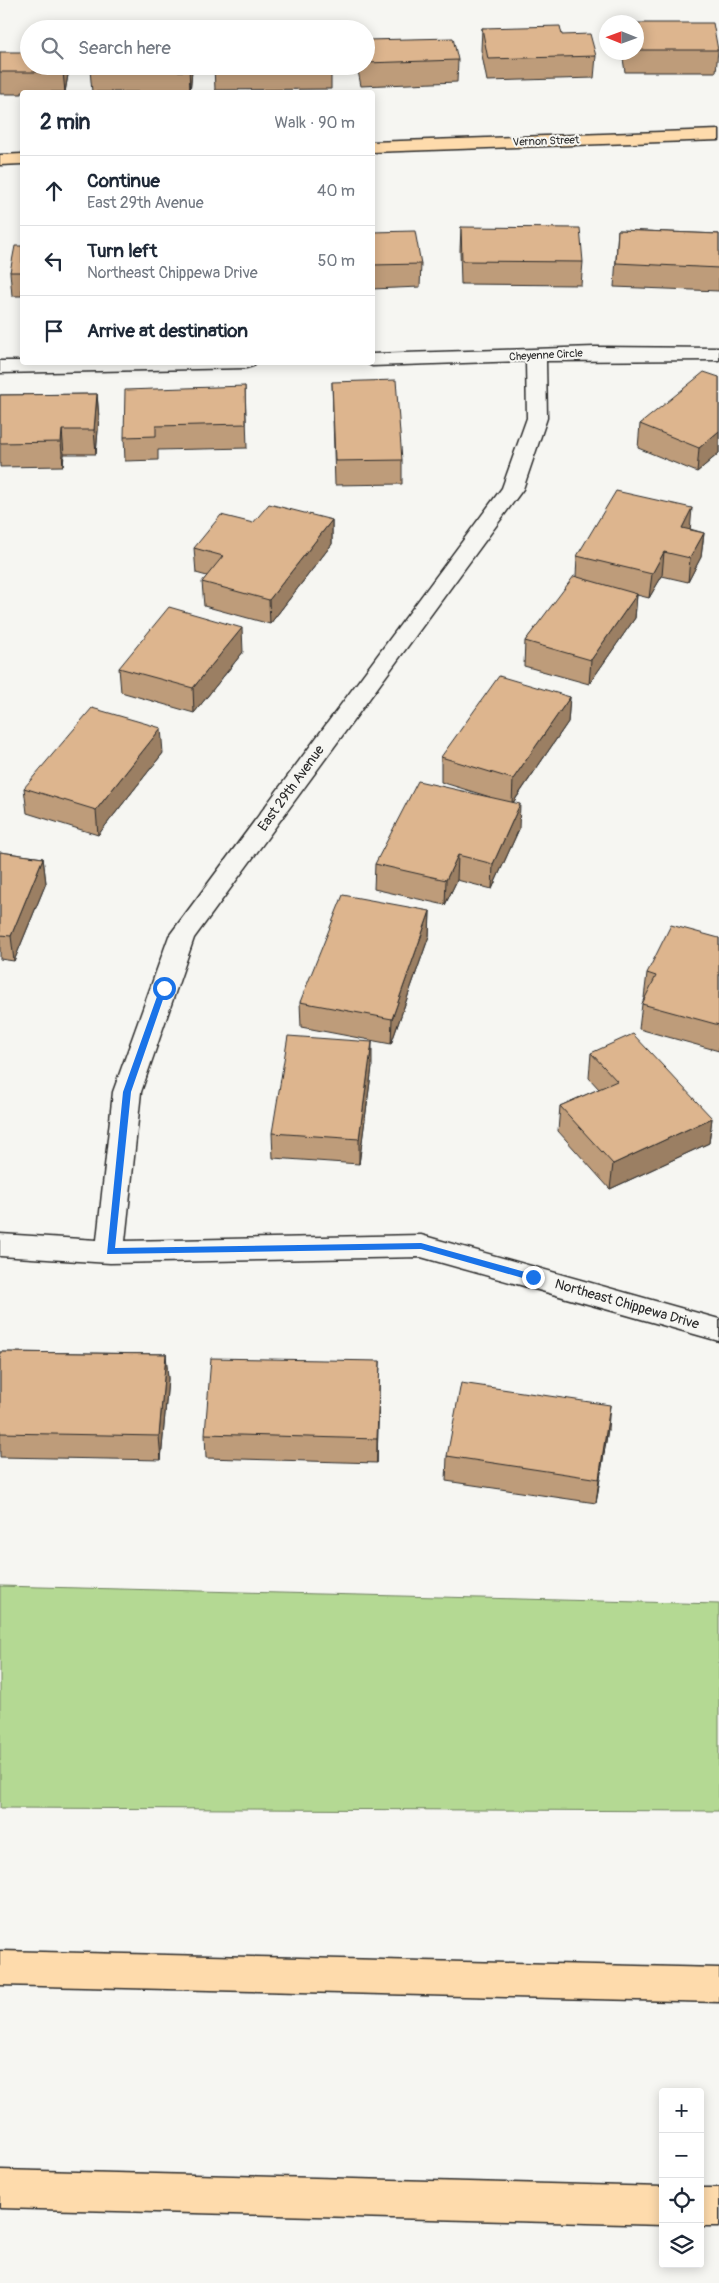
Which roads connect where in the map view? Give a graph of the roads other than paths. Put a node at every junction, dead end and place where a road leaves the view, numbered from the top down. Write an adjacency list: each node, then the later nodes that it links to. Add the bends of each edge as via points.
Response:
1 (719, 135): 2 (main road, Vernon Street)
2 (375, 147)
3 (0, 160): 4 (main road)
4 (20, 160)
5 (719, 354): 6 (street, Cheyenne Circle)
6 (536, 355): 7 (street, Cheyenne Circle); 11 (street, East 29th Avenue, via 537,418 512,489 182,936 127,1092)
7 (375, 360)
8 (98, 365): 9 (street)
9 (0, 367)
10 (0, 1245): 11 (street, Northeast Chippewa Drive)
11 (110, 1252): 12 (street, Northeast Chippewa Drive, via 421,1246)
12 (719, 1330)
13 (0, 1968): 14 (main road)
14 (719, 1985)
15 (0, 2189): 16 (main road)
16 (659, 2206)
17 (704, 2207): 18 (main road)
18 (719, 2207)

